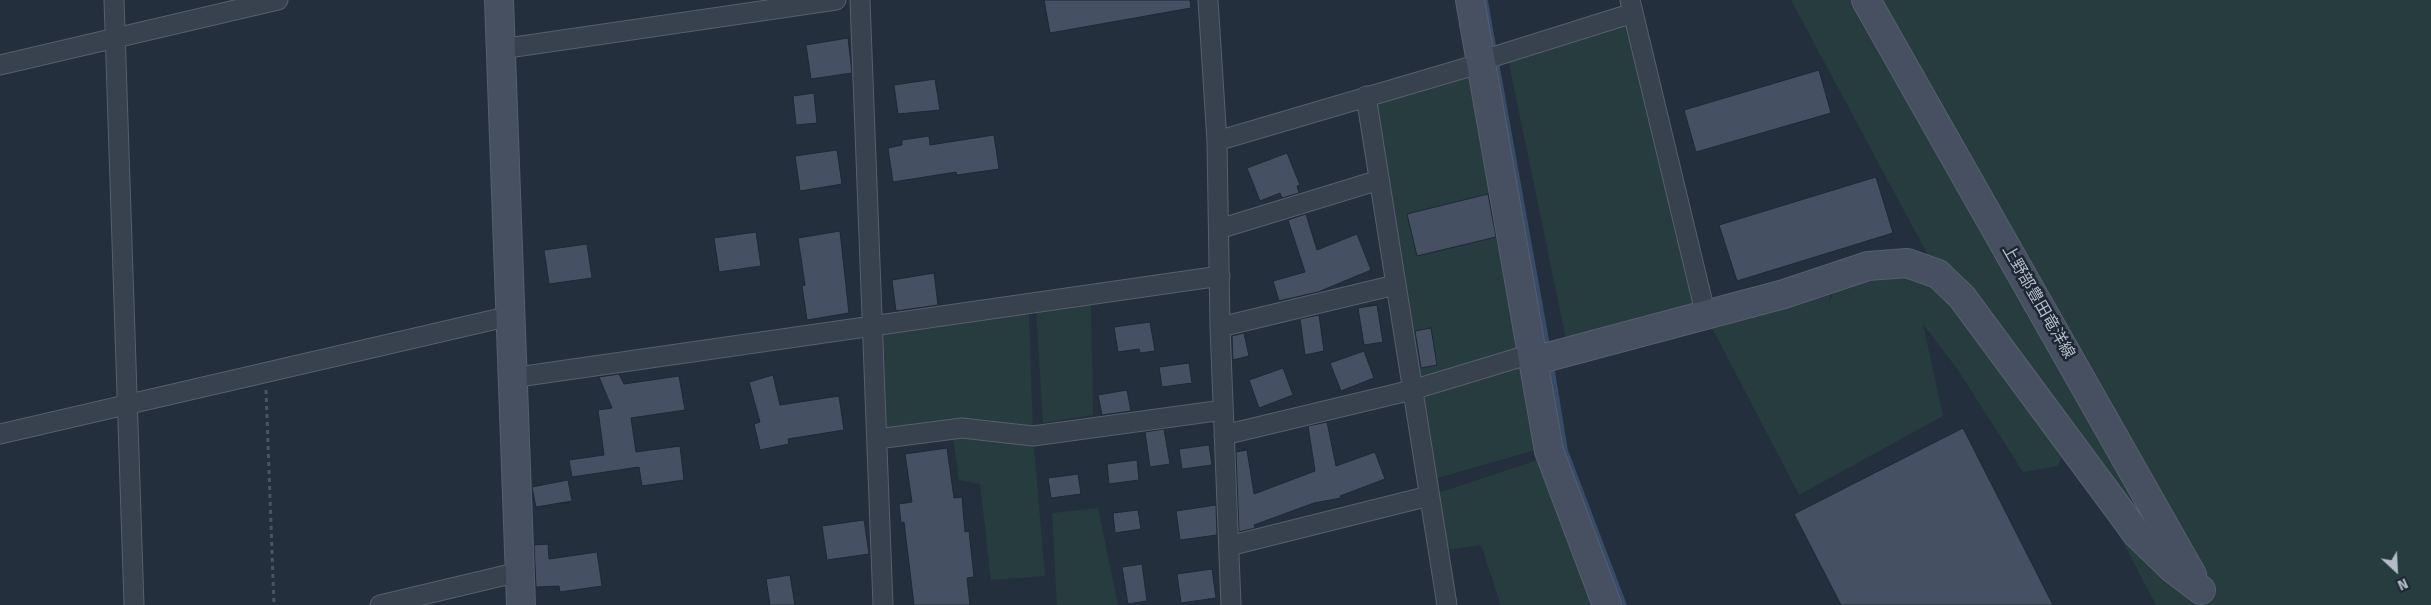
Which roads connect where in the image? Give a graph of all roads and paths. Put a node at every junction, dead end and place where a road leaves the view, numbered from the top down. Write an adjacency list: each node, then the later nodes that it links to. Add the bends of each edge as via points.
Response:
1 (114, 0): 10 (street)
2 (278, 0): 10 (street)
3 (499, 0): 11 (street)
4 (836, 0): 11 (street)
5 (860, 0): 22 (street)
6 (1208, 0): 15 (street)
7 (1470, 0): 12 (street)
8 (1866, 0): 36 (street, 上野部豊田竜洋線)
9 (1631, 6): 12 (street); 21 (street)
10 (116, 38): 13 (street); 28 (street)
11 (501, 49): 20 (street)
12 (1480, 61): 14 (street); 24 (street)
13 (0, 65)
14 (1366, 96): 15 (street); 16 (street)
15 (1216, 141): 17 (street)
16 (1379, 180): 17 (street); 19 (street)
17 (1219, 229): 18 (street)
18 (1220, 276): 22 (street); 23 (street)
19 (1395, 285): 23 (street); 27 (street)
20 (510, 316): 25 (street); 26 (street)
21 (1706, 316): 24 (street); 36 (street, via 1868,266 1906,263 1938,274 1962,297 2138,534)
22 (873, 325): 26 (street); 32 (street)
23 (1220, 327): 29 (street)
24 (1532, 358): 27 (street); 44 (street, via 1549,451)
25 (265, 372): 28 (street); 38 (path)
26 (511, 378): 35 (street)
27 (1412, 390): 31 (street); 33 (street)
28 (127, 404): 30 (street); 37 (street)
29 (1223, 410): 31 (street); 32 (street, via 1032,436 962,428)
30 (0, 434)
31 (1224, 435): 34 (street)
32 (877, 439): 41 (street)
33 (1429, 496): 34 (street); 43 (street)
34 (1229, 546): 42 (street)
35 (519, 572): 39 (street); 40 (street)
36 (2204, 598)
37 (134, 605)
38 (274, 605)
39 (380, 605)
40 (520, 605)
41 (883, 605)
42 (1231, 605)
43 (1447, 605)
44 (1607, 605)

